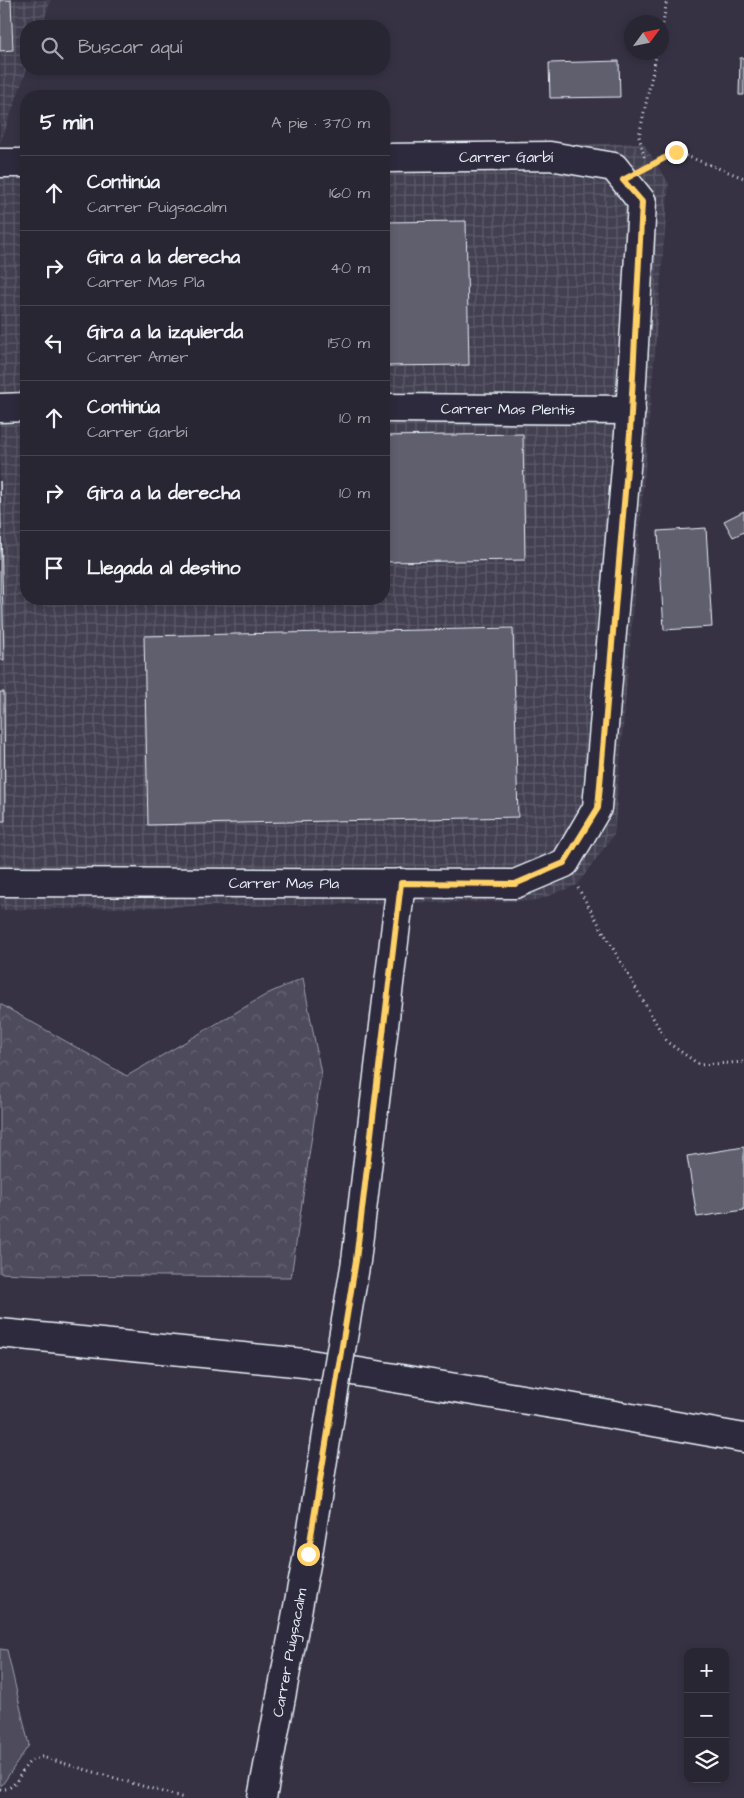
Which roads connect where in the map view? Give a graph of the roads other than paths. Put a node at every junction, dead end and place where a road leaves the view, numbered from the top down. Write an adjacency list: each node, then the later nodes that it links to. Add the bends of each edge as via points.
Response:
1 (390, 158): 7 (main road, Carrer Garbí, via 550,156 614,167 642,202)
2 (0, 163): 3 (main road)
3 (20, 163)
4 (20, 407): 5 (main road)
5 (0, 408)
6 (390, 408): 7 (main road, Carrer Mas Plentis)
7 (631, 410): 9 (main road, Carrer Mas Pla, via 598,808 564,863 515,884)
8 (0, 882): 9 (main road, Carrer Mas Pla)
9 (401, 883): 12 (main road, Carrer Puigsacalm, bridge, via 356,1260 308,1554)
10 (0, 1333): 11 (main road, via 304,1363)
11 (744, 1438)
12 (262, 1798)

